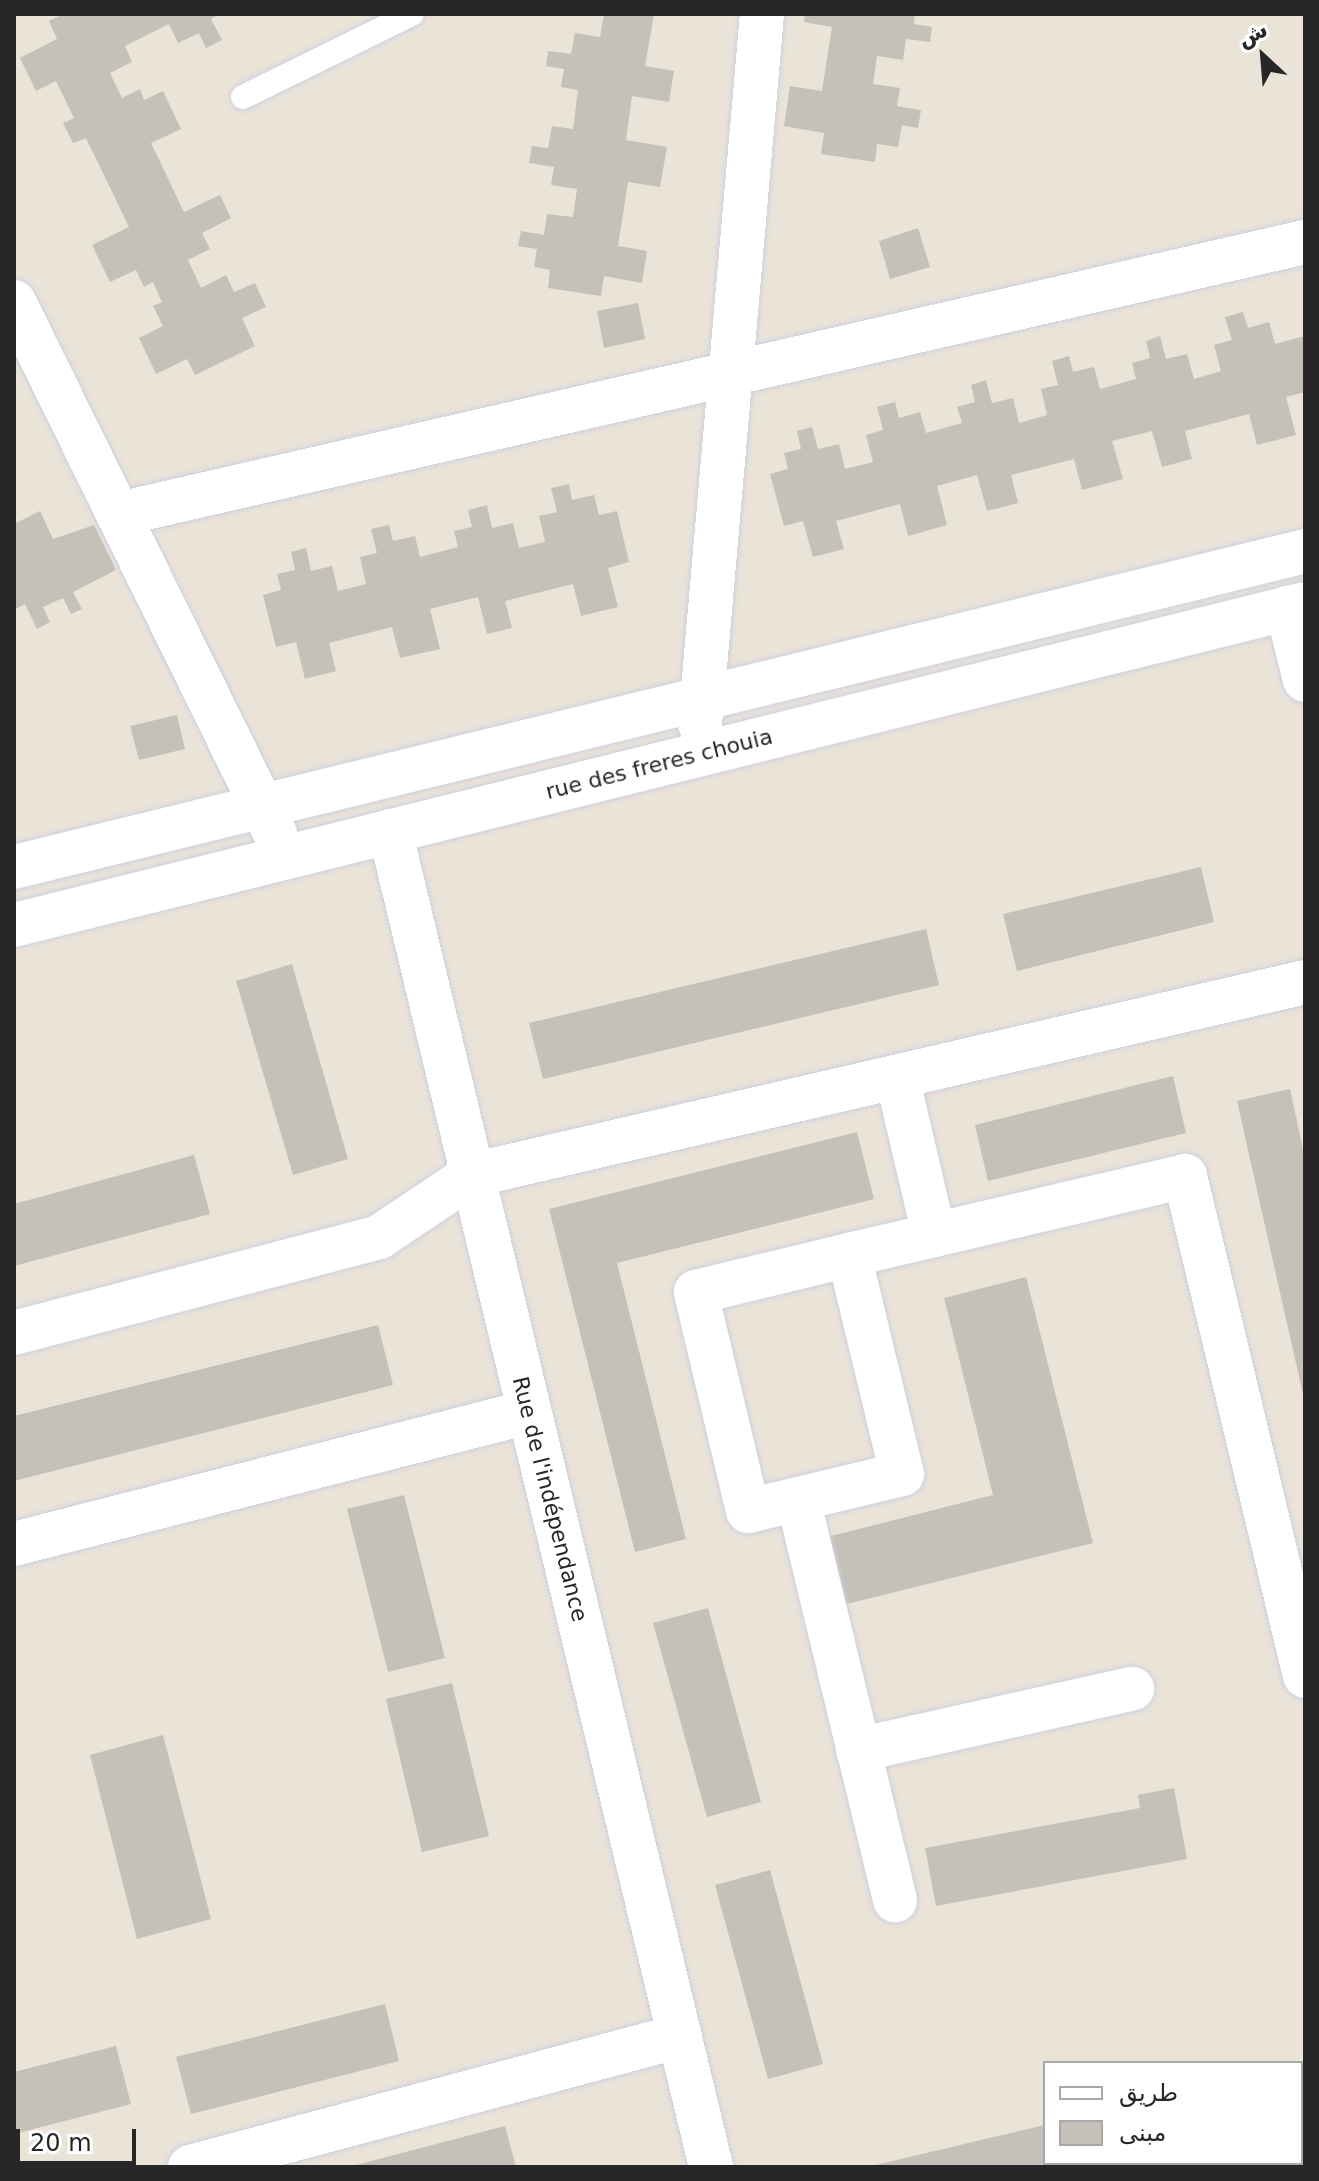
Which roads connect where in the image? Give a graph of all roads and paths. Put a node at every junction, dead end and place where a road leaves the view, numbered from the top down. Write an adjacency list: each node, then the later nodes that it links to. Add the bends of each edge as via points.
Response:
1 (412, 14): 3 (lane)
2 (762, 14): 6 (street)
3 (243, 97)
4 (1305, 242): 6 (street)
5 (14, 302): 7 (street)
6 (730, 375): 7 (street); 11 (street)
7 (119, 514): 13 (street)
8 (1305, 551): 11 (street)
9 (1296, 606): 10 (street); 12 (street, rue des freres chouia)
10 (1305, 680)
11 (701, 699): 12 (street); 13 (street)
12 (698, 755): 14 (street, rue des freres chouia)
13 (263, 806): 15 (street); 16 (street)
14 (390, 831): 15 (street, rue des freres chouia); 20 (street, Rue de l'indépendance)
15 (285, 857): 17 (street, rue des freres chouia)
16 (14, 867)
17 (14, 925)
18 (1305, 982): 19 (street)
19 (897, 1077): 20 (street); 21 (street)
20 (472, 1175): 23 (street, via 379,1237); 24 (street, Rue de l'indépendance)
21 (934, 1235): 22 (street); 27 (street, via 1185,1176)
22 (849, 1255): 25 (street, via 902,1474); 25 (street, via 696,1292 748,1511)
23 (14, 1333)
24 (528, 1412): 26 (street); 31 (street, Rue de l'indépendance)
25 (798, 1499): 29 (street)
26 (14, 1544)
27 (1305, 1676)
28 (1132, 1689): 29 (street)
29 (858, 1750): 30 (street)
30 (895, 1900)
31 (680, 2036): 32 (street); 33 (street, Rue de l'indépendance)
32 (190, 2167)
33 (711, 2167)

